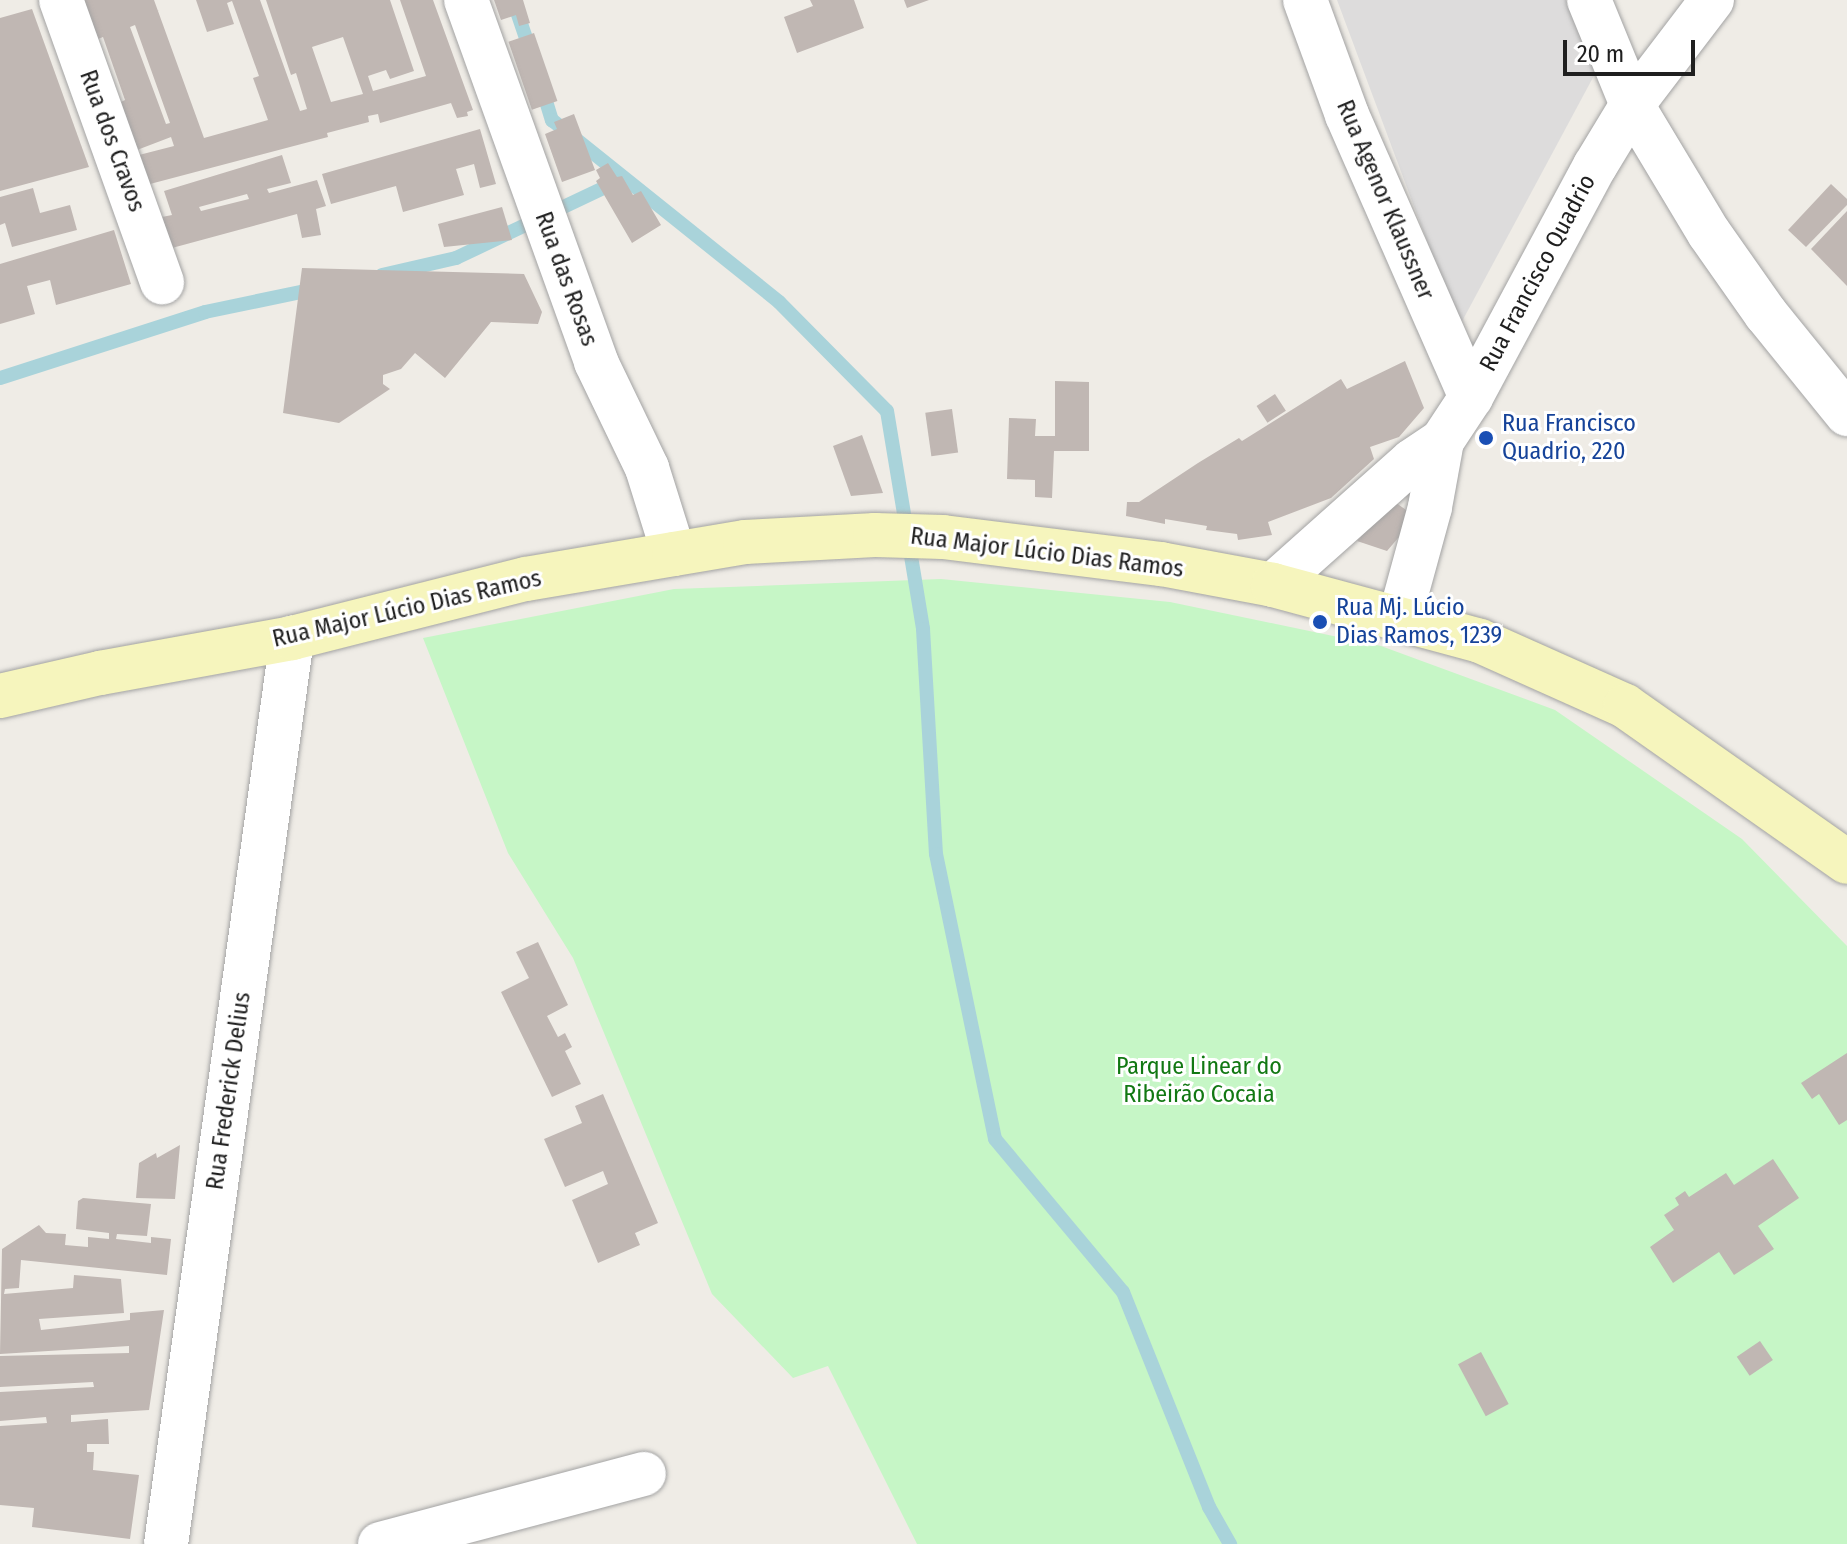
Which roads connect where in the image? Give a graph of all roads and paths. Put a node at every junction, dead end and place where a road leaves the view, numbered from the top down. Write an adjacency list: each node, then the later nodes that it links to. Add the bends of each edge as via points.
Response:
1 (61, 0): 7 (street, Rua dos Cravos)
2 (466, 0): 11 (street, Rua das Rosas, via 596,362 647,468)
3 (1305, 0): 8 (street, Rua Agenor Klaussner, via 1347,115)
4 (1589, 0): 6 (street)
5 (1712, 0): 6 (street, Rua Francisco Quadrio)
6 (1632, 105): 8 (street, Rua Francisco Quadrio); 9 (street, via 1709,233)
7 (162, 282)
8 (1471, 397): 10 (street, Rua Francisco Quadrio)
9 (1847, 414)
10 (1442, 441): 12 (street, Rua Francisco Quadrio, via 1412,461); 13 (street, Rua Francisco Quadrio)
11 (674, 554): 12 (main road, Rua Major Lúcio Dias Ramos, via 745,542 943,537 1161,564); 14 (main road, Rua Major Lúcio Dias Ramos, via 526,579)
12 (1273, 585): 13 (main road, Rua Major Lúcio Dias Ramos)
13 (1400, 617): 16 (main road, Rua Major Lúcio Dias Ramos, via 1480,641 1625,706)
14 (292, 638): 15 (main road, Rua Major Lúcio Dias Ramos); 18 (street, Rua Frederick Delius)
15 (0, 696)
16 (1847, 862)
17 (644, 1474): 19 (street)
18 (166, 1544)
19 (380, 1544)

